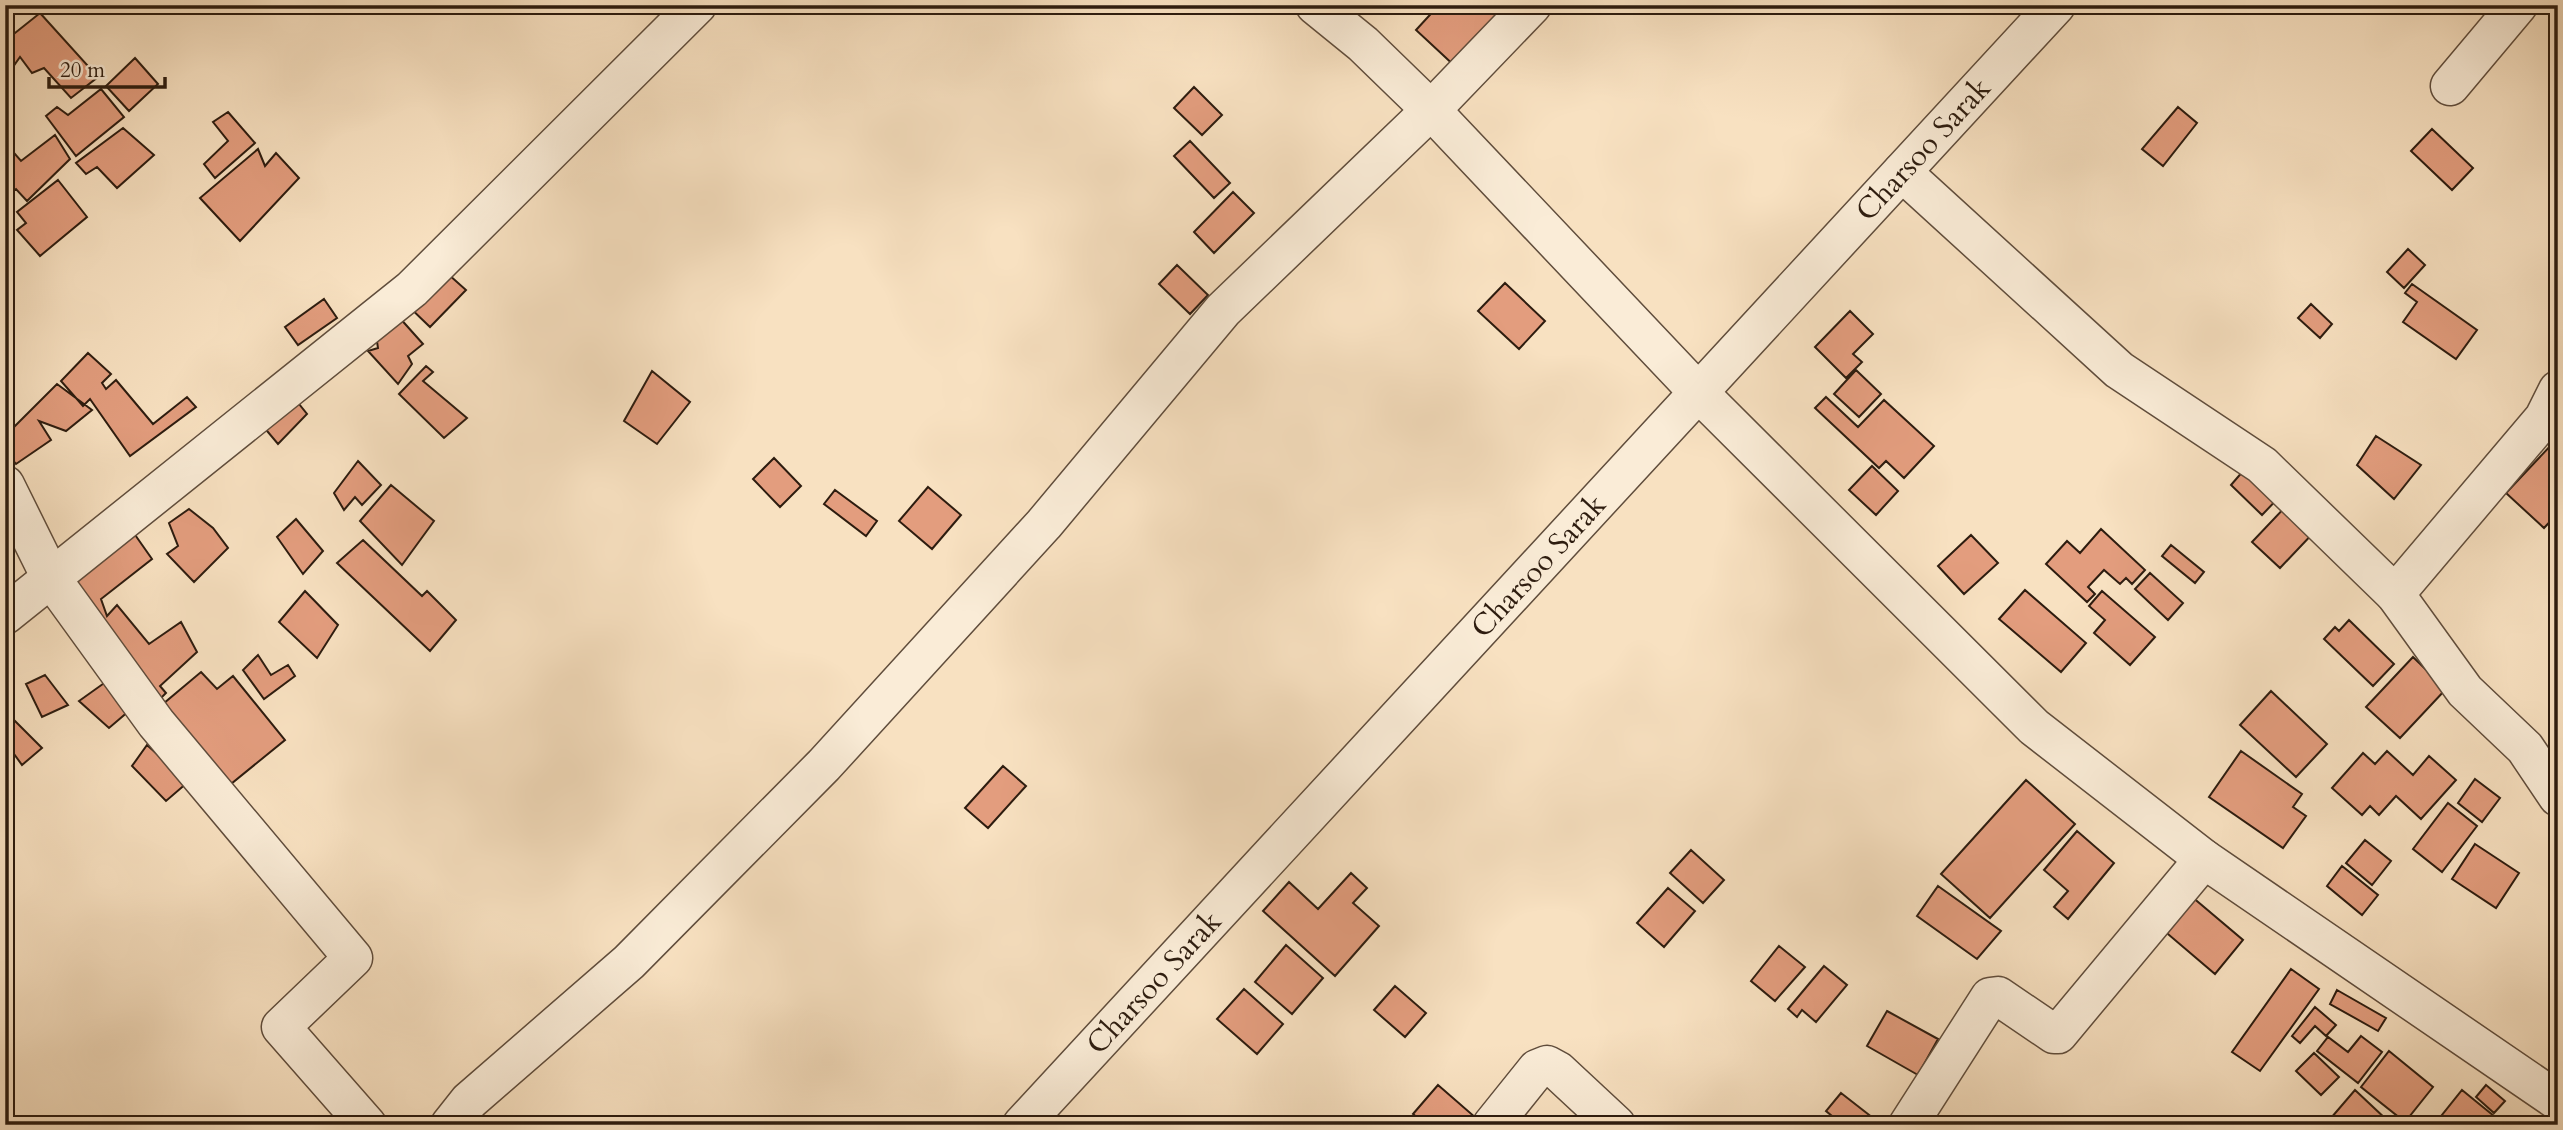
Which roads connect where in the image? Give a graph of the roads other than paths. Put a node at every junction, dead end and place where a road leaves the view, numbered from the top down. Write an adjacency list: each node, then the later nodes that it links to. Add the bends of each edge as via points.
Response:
1 (697, 5): 12 (street, via 412,289)
2 (1315, 5): 7 (street)
3 (1532, 5): 7 (street)
4 (2056, 5): 8 (street, Charsoo Sarak)
5 (2518, 5): 6 (street)
6 (2450, 86)
7 (1431, 110): 10 (street); 19 (street, via 1223,310 1044,524 824,765 629,962 470,1101)
8 (1902, 172): 10 (street, Charsoo Sarak); 13 (street, via 2119,370 2262,465)
9 (2558, 390): 13 (street, via 2544,418)
10 (1699, 393): 16 (street, via 2034,727); 20 (street, Charsoo Sarak)
11 (5, 485): 12 (street)
12 (51, 579): 14 (street); 18 (street, via 156,723 353,958 281,1027)
13 (2395, 594): 15 (street, via 2465,691 2525,748)
14 (5, 615)
15 (2558, 797)
16 (2204, 859): 17 (street); 23 (street, via 2058,1034 1998,996 1990,997)
17 (2558, 1101)
18 (367, 1125)
19 (450, 1125)
20 (1022, 1125)
21 (1492, 1125): 22 (street, via 1537,1069 1547,1065)
22 (1616, 1125)
23 (1908, 1125)

